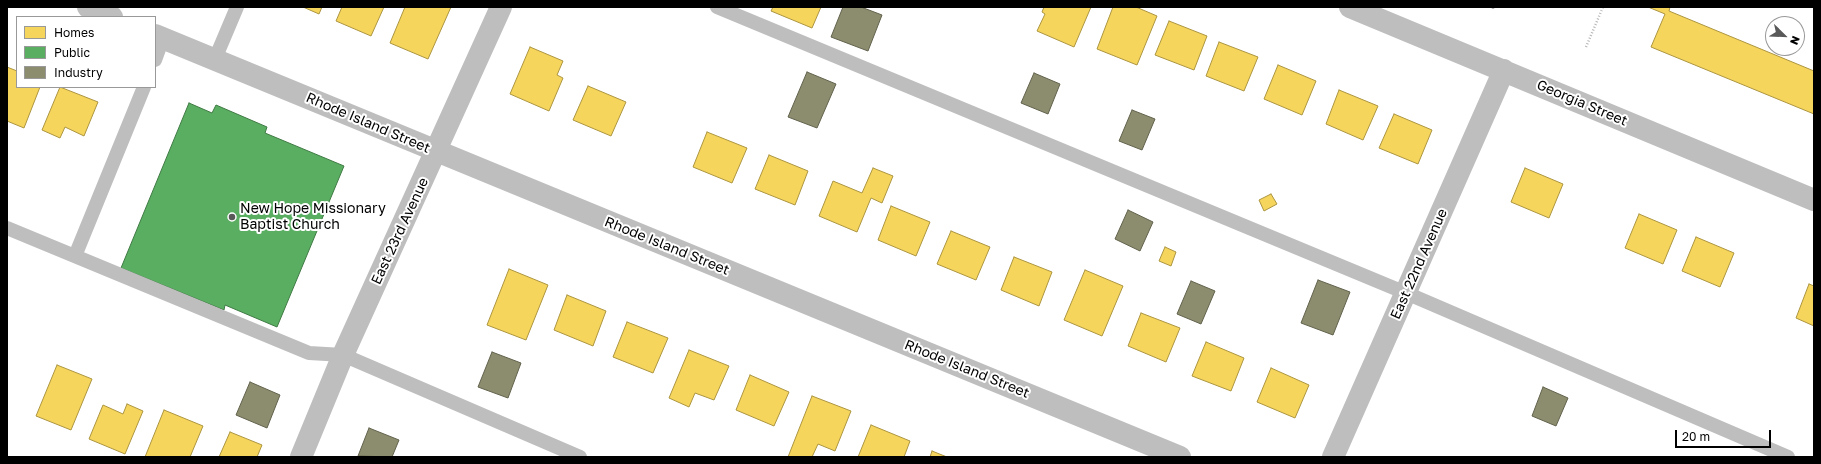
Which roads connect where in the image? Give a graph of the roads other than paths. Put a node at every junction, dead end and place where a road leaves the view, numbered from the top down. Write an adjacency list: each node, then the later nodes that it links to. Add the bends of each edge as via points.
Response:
1 (88, 7): 6 (street)
2 (237, 7): 9 (lane)
3 (501, 7): 12 (street, East 23rd Avenue)
4 (717, 7): 16 (lane)
5 (1350, 7): 10 (street, Georgia Street)
6 (110, 16)
7 (159, 37): 8 (lane); 9 (street, Rhode Island Street)
8 (156, 54)
9 (215, 59): 12 (street, Rhode Island Street)
10 (1504, 70): 13 (street, Georgia Street); 16 (street, East 22nd Avenue)
11 (144, 88): 15 (lane)
12 (437, 151): 17 (street, East 23rd Avenue); 20 (street, Rhode Island Street)
13 (1814, 200)
14 (7, 228): 15 (lane)
15 (75, 256): 17 (lane, via 309,353)
16 (1406, 293): 21 (street, East 22nd Avenue); 22 (lane)
17 (343, 354): 18 (street, East 23rd Avenue); 19 (lane)
18 (301, 457)
19 (580, 457)
20 (1180, 457)
21 (1333, 457)
22 (1788, 457)

